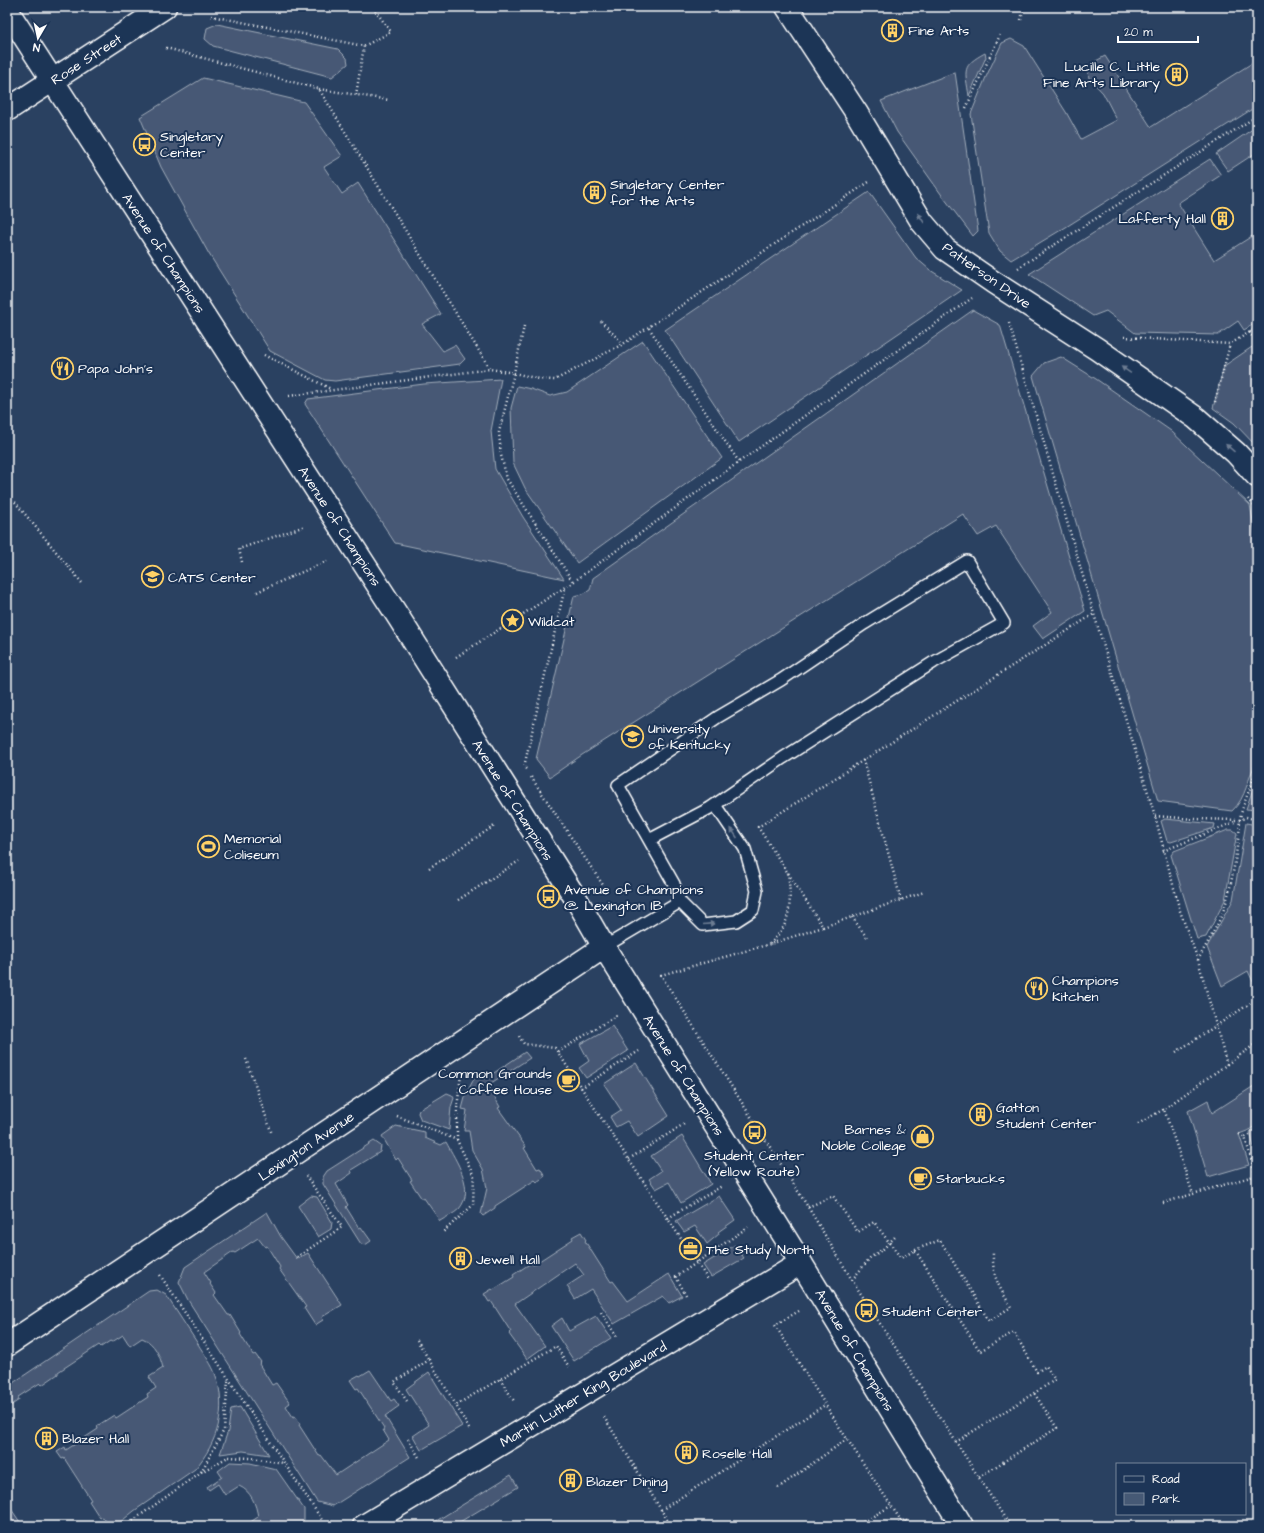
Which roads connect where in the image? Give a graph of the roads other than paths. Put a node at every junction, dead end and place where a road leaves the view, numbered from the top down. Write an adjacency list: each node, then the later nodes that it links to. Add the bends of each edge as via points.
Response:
1 (165, 7): 4 (street, Rose Street)
2 (787, 7): 6 (street, Patterson Drive, one-way to 2, via 1236,453 1196,418 945,249 922,222 856,112)
3 (7, 10): 4 (street, Avenue of Champions)
4 (53, 80): 5 (street, Rose Street); 10 (street, Avenue of Champions, via 399,618)
5 (7, 110)
6 (1257, 476)
7 (715, 805): 8 (lane); 8 (lane, via 783,758 934,662 1004,623 967,561 864,624 781,680 718,717 618,785); 9 (lane, one-way to 7, via 703,925 736,921 753,910 757,891 745,849)
8 (650, 840): 9 (lane, via 674,884)
9 (680, 902): 10 (lane)
10 (604, 947): 11 (street, Avenue of Champions); 12 (street, Lexington Avenue)
11 (801, 1263): 13 (street, Martin Luther King Boulevard); 14 (street, Avenue of Champions)
12 (7, 1344)
13 (364, 1526)
14 (962, 1526)

